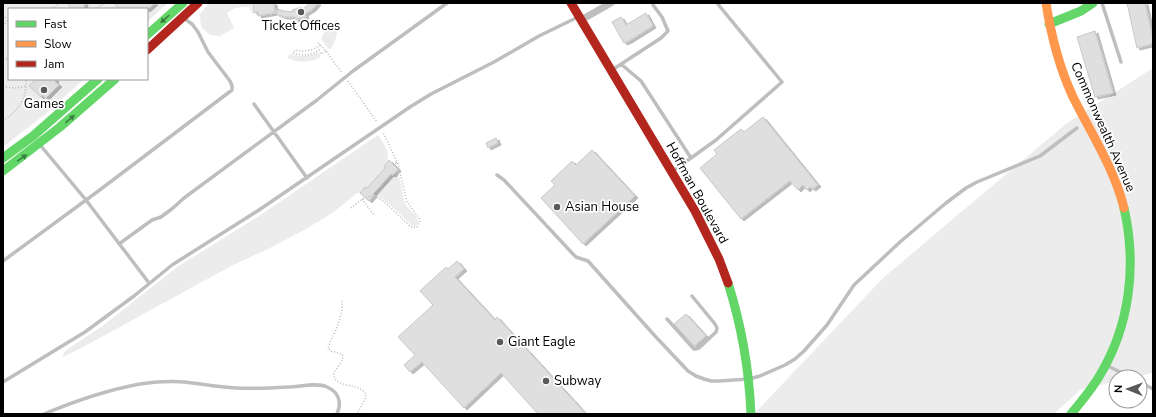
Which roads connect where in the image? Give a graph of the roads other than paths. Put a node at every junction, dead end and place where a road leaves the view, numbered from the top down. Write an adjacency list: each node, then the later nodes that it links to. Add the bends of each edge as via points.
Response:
1 (198, 3): 11 (street)
2 (447, 3): 23 (lane)
3 (571, 3): 12 (street, Hoffman Boulevard)
4 (611, 3): 12 (street)
5 (653, 3): 17 (lane, via 668,31)
6 (717, 3): 27 (lane, via 782,82 716,140)
7 (1046, 3): 13 (street, Commonwealth Avenue)
8 (1093, 3): 13 (street, via 1081,11)
9 (1102, 3): 16 (lane)
10 (180, 6): 11 (lane); 14 (street, one-way to 14)
11 (183, 17): 15 (street); 32 (lane, via 192,24 208,52 230,81 232,90)
12 (580, 18): 18 (street, Hoffman Boulevard); 31 (lane, via 538,36 431,94)
13 (1049, 24): 38 (street, Commonwealth Avenue, via 1062,71 1115,181 1128,225 1131,271 1128,301 1122,330)
14 (148, 34)
15 (148, 49)
16 (1122, 62)
17 (621, 64): 18 (lane); 27 (lane, via 640,81)
18 (611, 70): 29 (street, Hoffman Boulevard)
19 (97, 80): 24 (street)
20 (114, 80): 25 (street, one-way to 20)
21 (254, 104): 23 (lane)
22 (1077, 128): 40 (lane, via 1040,156 977,182 955,195 854,286 827,325 795,359 772,372)
23 (274, 132): 31 (lane); 33 (lane, via 161,217 152,220)
24 (33, 136): 25 (lane); 26 (street)
25 (40, 144): 28 (street, one-way to 25); 32 (lane)
26 (3, 158)
27 (691, 158): 29 (lane)
28 (3, 171)
29 (672, 172): 40 (street, Hoffman Boulevard, via 706,230 730,285 744,336)
30 (497, 174): 40 (lane, via 576,257 588,261 688,371 711,380)
31 (307, 178): 35 (lane, via 172,265)
32 (86, 200): 33 (lane); 34 (lane)
33 (120, 244): 35 (lane)
34 (3, 261)
35 (149, 284): 41 (lane, via 91,328)
36 (692, 296): 37 (lane, via 715,324 716,332 695,349)
37 (667, 319)
38 (1107, 365): 39 (lane); 45 (street, Commonwealth Avenue)
39 (1115, 369)
40 (749, 379): 44 (street, Hoffman Boulevard)
41 (3, 382)
42 (44, 414): 43 (lane, via 112,390 141,384 173,382 236,388 326,386 338,397)
43 (337, 414)
44 (751, 414)
45 (1071, 414)

